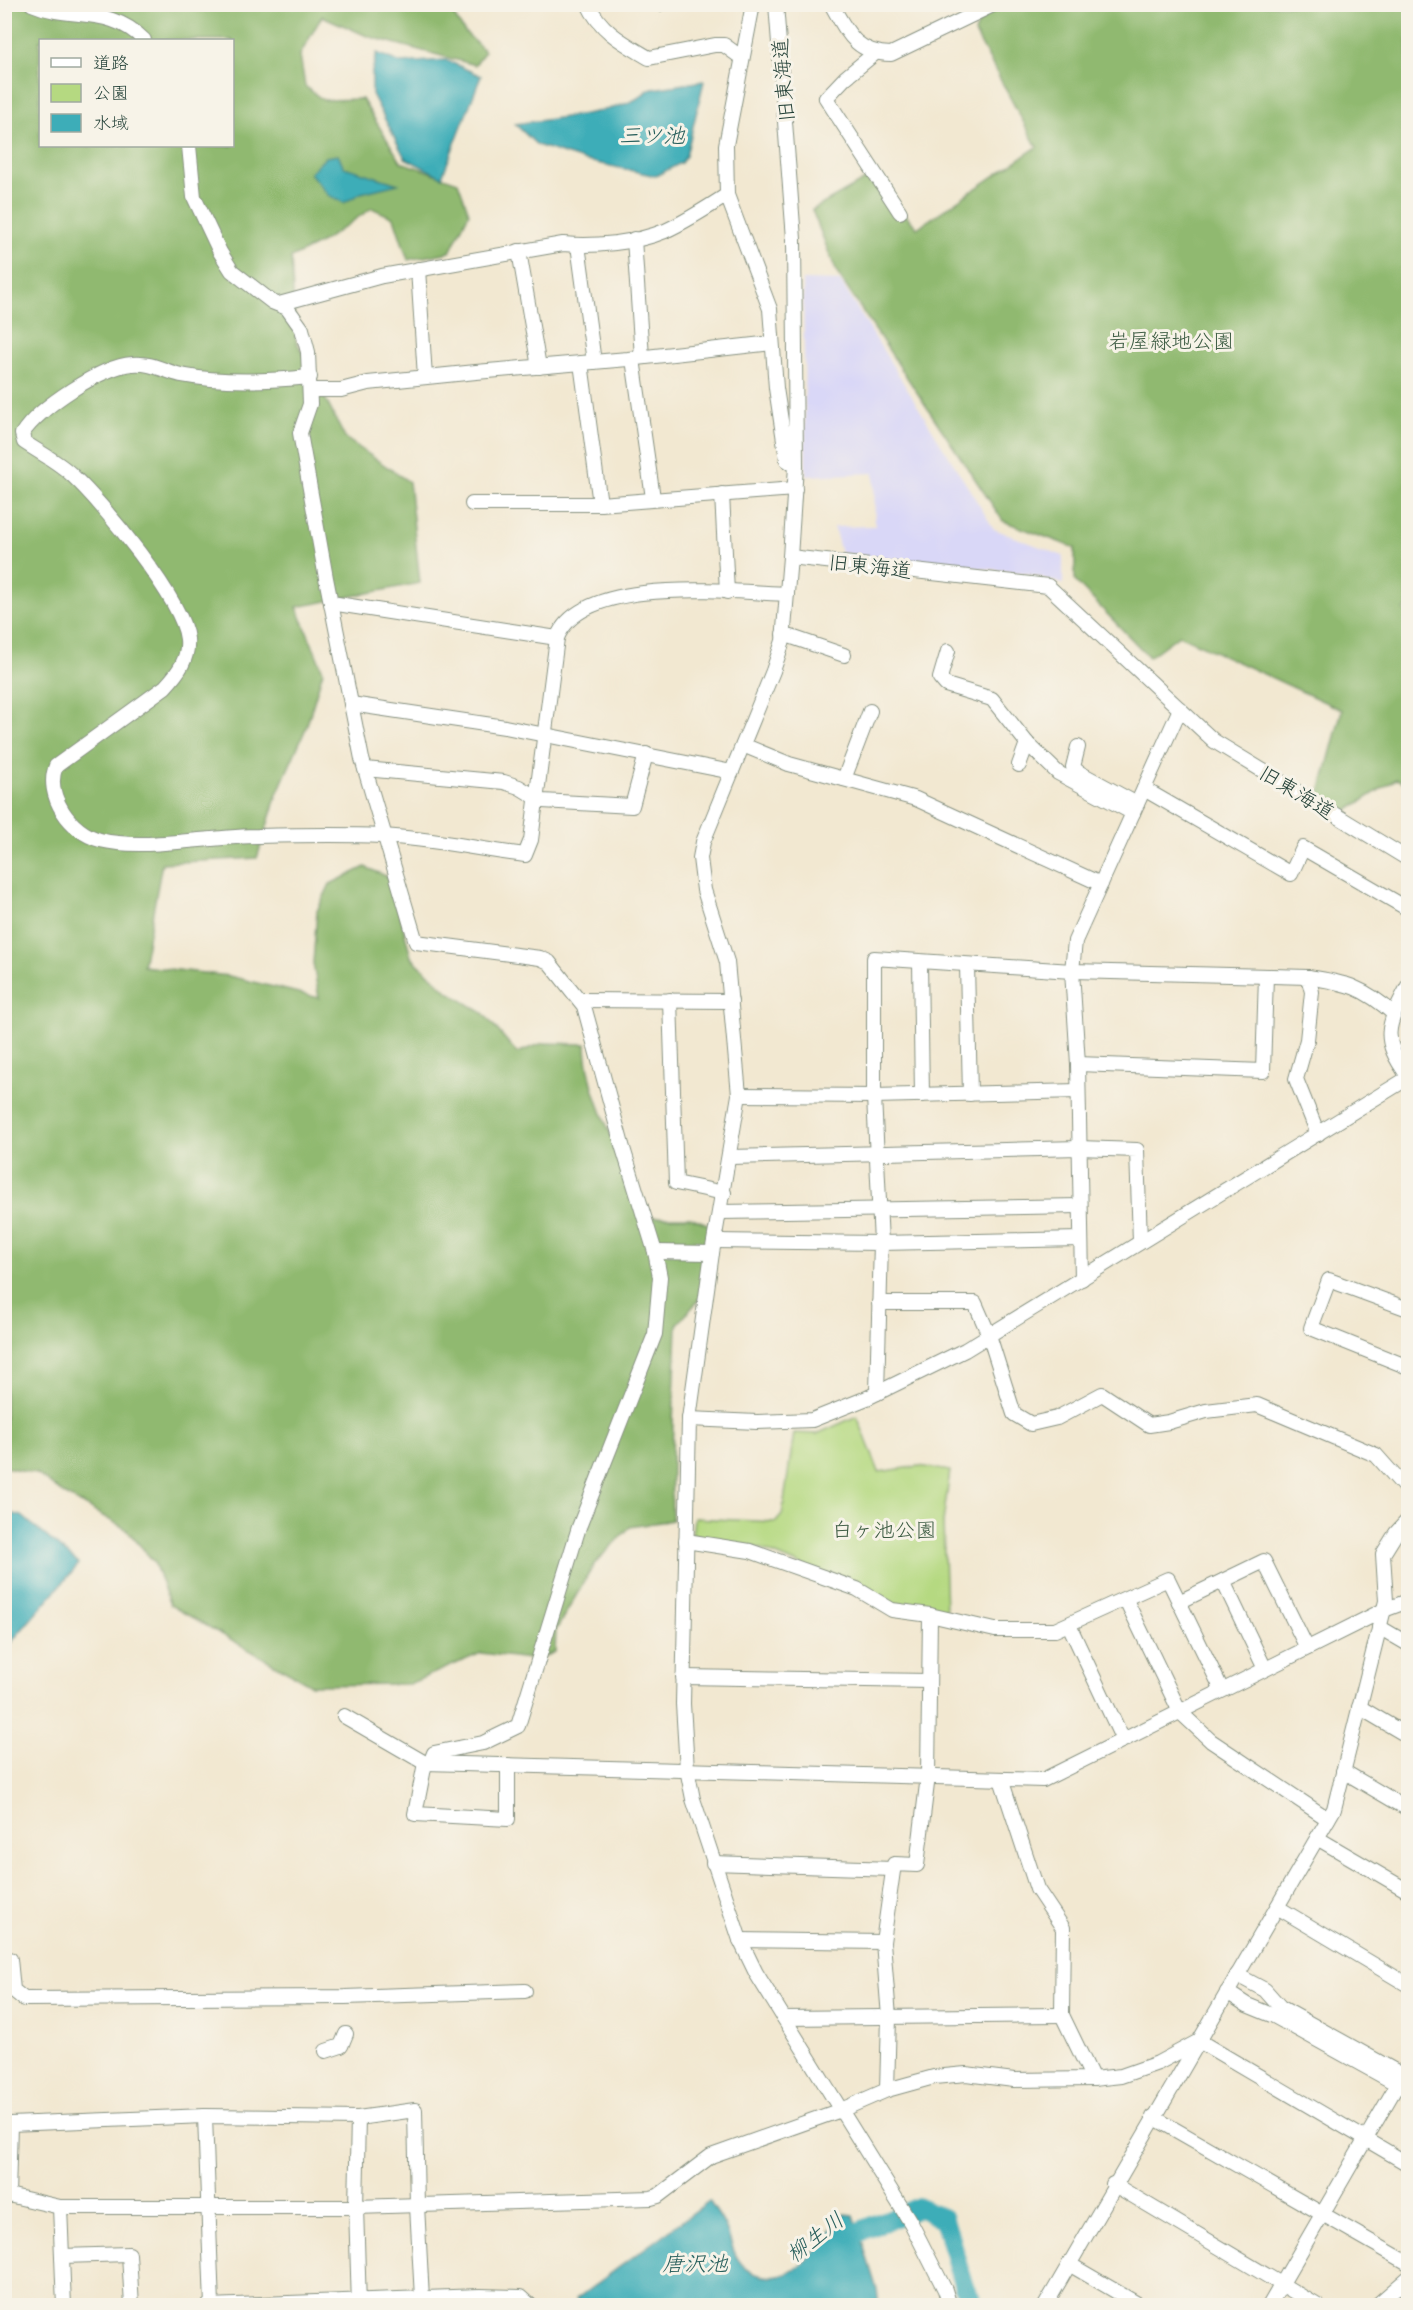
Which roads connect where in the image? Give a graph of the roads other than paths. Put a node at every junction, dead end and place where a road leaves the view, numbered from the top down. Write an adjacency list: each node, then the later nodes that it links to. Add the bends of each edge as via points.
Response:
1 (32, 4): 7 (street, via 107,17)
2 (588, 4): 9 (street, via 608,33 649,58 724,45)
3 (753, 4): 9 (street)
4 (776, 4): 24 (street, 旧東海道, via 794,239)
5 (831, 4): 8 (street, via 851,39)
6 (995, 4): 8 (street, via 914,46 891,54)
7 (143, 39)
8 (874, 54): 12 (street, via 826,98)
9 (742, 58): 11 (street, via 726,145)
10 (189, 147): 17 (street, via 194,197 220,252 232,271)
11 (726, 195): 13 (street, via 663,231); 18 (street, via 770,309)
12 (900, 212)
13 (634, 239): 14 (street); 19 (street)
14 (578, 245): 15 (street); 20 (street)
15 (519, 251): 16 (street); 21 (street)
16 (418, 269): 17 (street); 22 (street)
17 (279, 304): 23 (street, via 295,316 302,329)
18 (772, 343): 19 (street); 24 (street, via 787,460)
19 (638, 358): 20 (street); 27 (street)
20 (587, 363): 21 (street); 29 (street)
21 (539, 367): 22 (street)
22 (425, 377): 23 (street, via 341,390)
23 (310, 383): 33 (street, via 310,404 300,433); 53 (street, via 225,379 131,364 107,370 28,423 21,434 24,442 73,475 130,543 172,602 188,640 178,673 165,687 63,759 56,766 52,781 67,818 98,840 132,843 257,836)
24 (796, 466): 25 (street, 旧東海道)
25 (795, 489): 26 (street); 30 (street, 旧東海道)
26 (722, 494): 27 (street); 31 (street)
27 (653, 498): 29 (street)
28 (472, 504): 29 (street)
29 (600, 504)
30 (790, 557): 32 (street); 39 (street, 旧東海道, via 1048,586)
31 (727, 592): 32 (street); 35 (street, via 643,593 598,602 566,623)
32 (787, 594): 34 (street)
33 (331, 603): 35 (street); 38 (street)
34 (783, 634): 37 (street); 43 (street, via 773,671)
35 (557, 638): 41 (street)
36 (948, 651): 42 (street, via 940,678 946,685 992,699)
37 (844, 655)
38 (351, 704): 41 (street); 47 (street)
39 (1180, 709): 50 (street); 54 (street, 旧東海道, via 1214,741)
40 (870, 711): 49 (street)
41 (546, 735): 45 (street); 51 (street)
42 (1027, 743): 46 (street); 52 (street, via 1058,773)
43 (743, 745): 48 (street); 49 (street, via 789,764)
44 (1078, 747): 52 (street, via 1073,767)
45 (646, 754): 48 (street); 51 (street, via 632,806)
46 (1019, 765)
47 (365, 769): 51 (street, via 504,782); 53 (street)
48 (732, 772): 65 (street, via 700,858 704,890 728,962)
49 (844, 779): 55 (street, via 916,800)
50 (1144, 789): 52 (street); 56 (street, via 1291,874 1303,848)
51 (537, 798): 53 (street, via 525,855)
52 (1135, 808): 55 (street)
53 (383, 836): 63 (street, via 416,942 540,958 549,962)
54 (1408, 859)
55 (1101, 884): 59 (street, via 1075,941)
56 (1408, 909)
57 (920, 962): 58 (street); 72 (street); 73 (street, via 874,958)
58 (967, 965): 59 (street); 70 (street)
59 (1072, 971): 60 (street); 67 (street)
60 (1266, 976): 61 (street); 67 (street, via 1263,1071)
61 (1308, 977): 66 (street, via 1346,983 1374,997); 74 (street, via 1312,992 1307,1040 1296,1079)
62 (1408, 986): 66 (street)
63 (580, 1000): 64 (street); 86 (street)
64 (670, 1000): 65 (street); 78 (street, via 676,1183)
65 (731, 1000): 71 (street)
66 (1394, 1014): 68 (street, via 1389,1033 1394,1056)
67 (1078, 1064): 69 (street)
68 (1408, 1077): 74 (street)
69 (1078, 1091): 70 (street); 75 (street)
70 (969, 1094): 72 (street)
71 (739, 1095): 73 (street); 77 (street)
72 (922, 1095): 73 (street)
73 (874, 1096): 76 (street)
74 (1318, 1134): 83 (street)
75 (1079, 1148): 76 (street); 79 (street); 83 (street, via 1137,1150)
76 (876, 1153): 77 (street); 80 (street)
77 (730, 1157): 78 (street)
78 (724, 1193): 81 (street)
79 (1080, 1206): 80 (street); 82 (street)
80 (879, 1211): 81 (street); 84 (street)
81 (720, 1212): 85 (street)
82 (1081, 1239): 84 (street); 87 (street)
83 (1140, 1242): 87 (street)
84 (880, 1243): 85 (street); 88 (street)
85 (713, 1247): 86 (street); 93 (street)
86 (655, 1251): 116 (street, via 660,1277 655,1334 579,1527 518,1726 483,1743 434,1753)
87 (1082, 1279): 90 (street)
88 (879, 1303): 90 (street, via 975,1303); 92 (street)
89 (1408, 1309): 91 (street, via 1329,1280 1311,1328)
90 (989, 1335): 92 (street); 94 (street, via 1014,1414 1031,1424 1057,1418 1102,1395 1149,1425 1206,1410 1257,1405 1376,1455)
91 (1408, 1366)
92 (877, 1393): 93 (street, via 812,1420)
93 (689, 1419): 96 (street)
94 (1408, 1491)
95 (1408, 1520): 101 (street, via 1383,1554)
96 (686, 1541): 102 (street, via 750,1551 857,1589 892,1610); 108 (street)
97 (1223, 1581): 100 (street); 106 (street, via 1264,1561); 107 (street)
98 (1126, 1600): 100 (street, via 1168,1579); 103 (street); 112 (street)
99 (1408, 1601): 101 (street)
100 (1179, 1602): 110 (street)
101 (1384, 1610): 104 (street); 106 (street)
102 (930, 1615): 103 (street, via 995,1630 1055,1630); 109 (street)
103 (1069, 1625): 115 (street)
104 (1379, 1627): 105 (street); 111 (street)
105 (1408, 1644)
106 (1307, 1648): 107 (street)
107 (1265, 1669): 110 (street)
108 (683, 1677): 109 (street); 118 (street)
109 (929, 1682): 120 (street)
110 (1222, 1690): 112 (street)
111 (1359, 1707): 114 (street); 119 (street)
112 (1180, 1712): 115 (street); 123 (street, via 1211,1741)
113 (345, 1716): 116 (street)
114 (1408, 1736)
115 (1123, 1740): 121 (street, via 1043,1780)
116 (428, 1763): 117 (street); 117 (street, via 415,1814 508,1819)
117 (508, 1765): 118 (street)
118 (687, 1769): 120 (street); 125 (street)
119 (1344, 1771): 122 (street); 123 (street)
120 (928, 1776): 121 (street); 126 (street, via 917,1865 894,1864)
121 (1001, 1779): 136 (street, via 1037,1889 1063,1928)
122 (1408, 1809)
123 (1328, 1819): 124 (street)
124 (1317, 1838): 127 (street); 128 (street)
125 (713, 1863): 126 (street); 129 (street)
126 (893, 1869): 130 (street)
127 (1408, 1891)
128 (1277, 1907): 132 (street); 133 (street)
129 (740, 1940): 130 (street); 137 (street)
130 (883, 1942): 138 (street)
131 (10, 1959): 134 (street, via 13,1990 24,1999 345,1997)
132 (1237, 1975): 135 (street); 143 (street, via 1265,1990 1280,2007)
133 (1408, 1985)
134 (525, 1991)
135 (1227, 1992): 140 (street); 143 (street)
136 (1062, 2014): 138 (street); 142 (street)
137 (784, 2018): 138 (street); 145 (street)
138 (889, 2018): 144 (street)
139 (346, 2034): 141 (street, via 341,2046)
140 (1199, 2041): 142 (street, via 1121,2076); 147 (street); 149 (street)
141 (326, 2051)
142 (1094, 2079): 144 (street, via 1014,2080 966,2074 934,2077)
143 (1405, 2079): 149 (street)
144 (887, 2090): 145 (street)
145 (841, 2110): 153 (street, via 711,2156 651,2198); 169 (street, via 911,2223)
146 (205, 2116): 148 (street); 152 (street, via 10,2124); 155 (street)
147 (1153, 2117): 151 (street); 157 (street)
148 (358, 2118): 153 (street, via 416,2110); 156 (street)
149 (1365, 2139): 150 (street); 157 (street)
150 (1408, 2164)
151 (1113, 2184): 160 (street); 162 (street)
152 (6, 2194): 154 (street)
153 (417, 2206): 156 (street); 163 (street)
154 (60, 2207): 155 (street); 158 (street)
155 (208, 2207): 156 (street); 165 (street)
156 (356, 2207): 164 (street)
157 (1322, 2213): 159 (street); 162 (street)
158 (62, 2256): 166 (street); 167 (street, via 129,2254)
159 (1408, 2263)
160 (1069, 2264): 170 (street); 171 (street)
161 (1408, 2278): 174 (street)
162 (1281, 2284): 172 (street); 173 (street)
163 (422, 2298): 164 (street); 168 (street, via 521,2296)
164 (359, 2303): 165 (street)
165 (210, 2305)
166 (64, 2306)
167 (132, 2306)
168 (531, 2306)
169 (950, 2306)
170 (1045, 2306)
171 (1142, 2306)
172 (1269, 2306)
173 (1318, 2306)
174 (1376, 2306)

